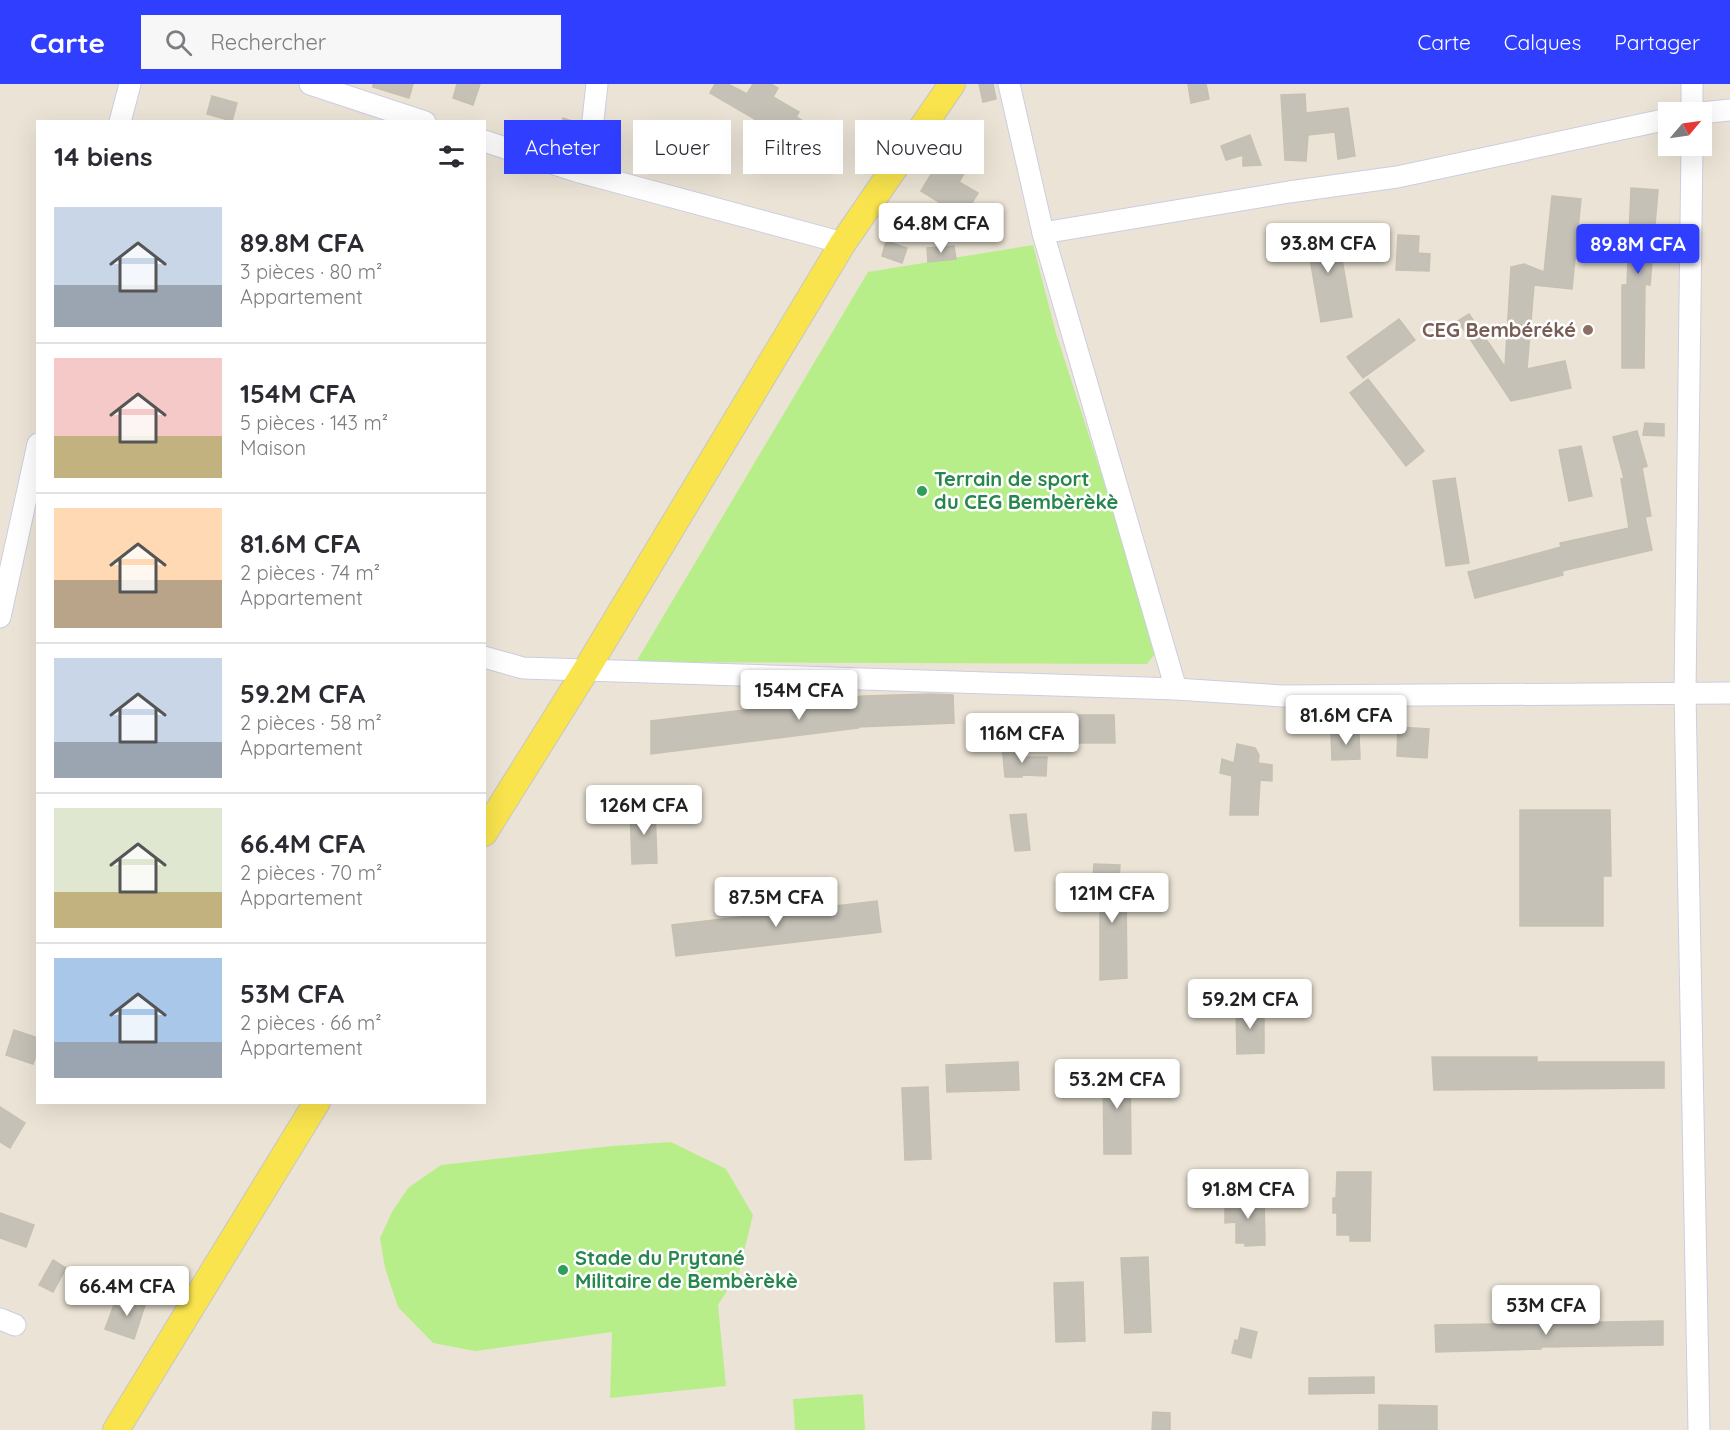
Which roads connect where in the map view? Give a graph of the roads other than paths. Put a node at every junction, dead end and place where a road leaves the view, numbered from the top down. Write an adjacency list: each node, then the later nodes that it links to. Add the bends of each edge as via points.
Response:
1 (130, 84): 10 (street)
2 (310, 84): 11 (street)
3 (597, 84): 12 (street)
4 (952, 84): 19 (main road)
5 (1009, 84): 18 (street)
6 (1692, 84): 7 (street)
7 (1692, 102)
8 (1730, 110): 9 (street)
9 (1712, 112)
10 (121, 120)
11 (419, 120)
12 (593, 120)
13 (1658, 121): 18 (street, via 1397,177)
14 (486, 142): 15 (street)
15 (504, 147)
16 (1692, 156): 26 (street)
17 (587, 174): 19 (street)
18 (1043, 233): 25 (street)
19 (843, 243): 24 (main road)
20 (36, 463): 21 (street)
21 (29, 529): 22 (street)
22 (0, 617)
23 (486, 658): 24 (street, via 523,668)
24 (586, 670): 25 (street); 28 (main road)
25 (1176, 689): 26 (street, via 1282,696)
26 (1685, 693): 27 (street); 31 (street)
27 (1730, 693)
28 (486, 830)
29 (316, 1104): 30 (main road)
30 (116, 1430)
31 (1699, 1430)

